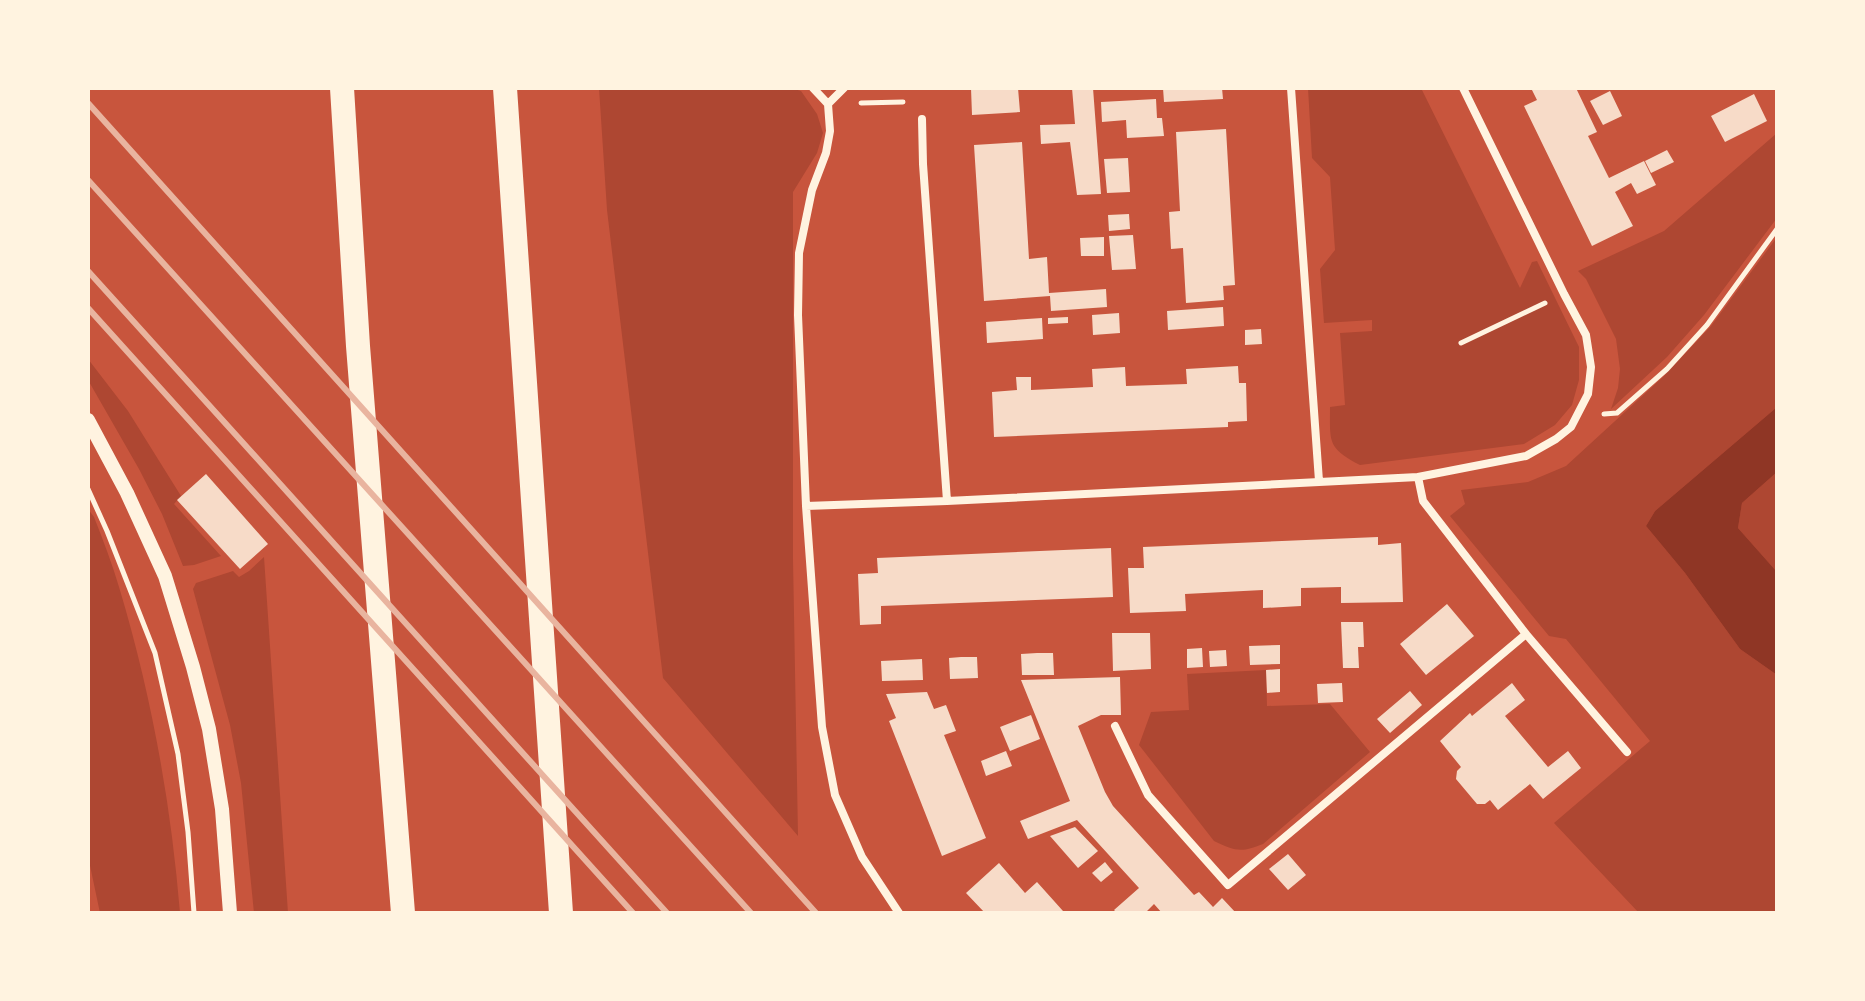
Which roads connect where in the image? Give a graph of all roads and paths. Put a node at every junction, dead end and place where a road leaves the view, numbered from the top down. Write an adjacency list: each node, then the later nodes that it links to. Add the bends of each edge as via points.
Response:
1 (342, 88): 24 (highway)
2 (505, 88): 25 (highway)
3 (813, 88): 7 (street)
4 (844, 88): 7 (street)
5 (1291, 88): 15 (street)
6 (1463, 88): 10 (street)
7 (828, 104): 8 (path, via 922,102); 18 (street, via 826,153 799,253)
8 (922, 119): 17 (street)
9 (1777, 229): 12 (path, via 1707,325 1667,369 1617,413)
10 (1564, 294): 11 (path); 12 (street, via 1586,335 1591,367)
11 (1461, 343)
12 (1579, 415): 14 (street, via 1556,439 1526,456)
13 (88, 420): 23 (street, via 165,576 193,667 222,809)
14 (1418, 477): 15 (street); 19 (street, via 1423,501)
15 (1319, 481): 17 (street)
16 (88, 489): 22 (path, via 155,653 178,754)
17 (947, 501): 18 (street)
18 (806, 506): 26 (street, via 822,727 835,795 862,857)
19 (1526, 634): 20 (street, via 1228,885 1148,795); 21 (street)
20 (1115, 726)
21 (1627, 752)
22 (194, 913)
23 (230, 913)
24 (403, 913)
25 (561, 913)
26 (899, 913)

